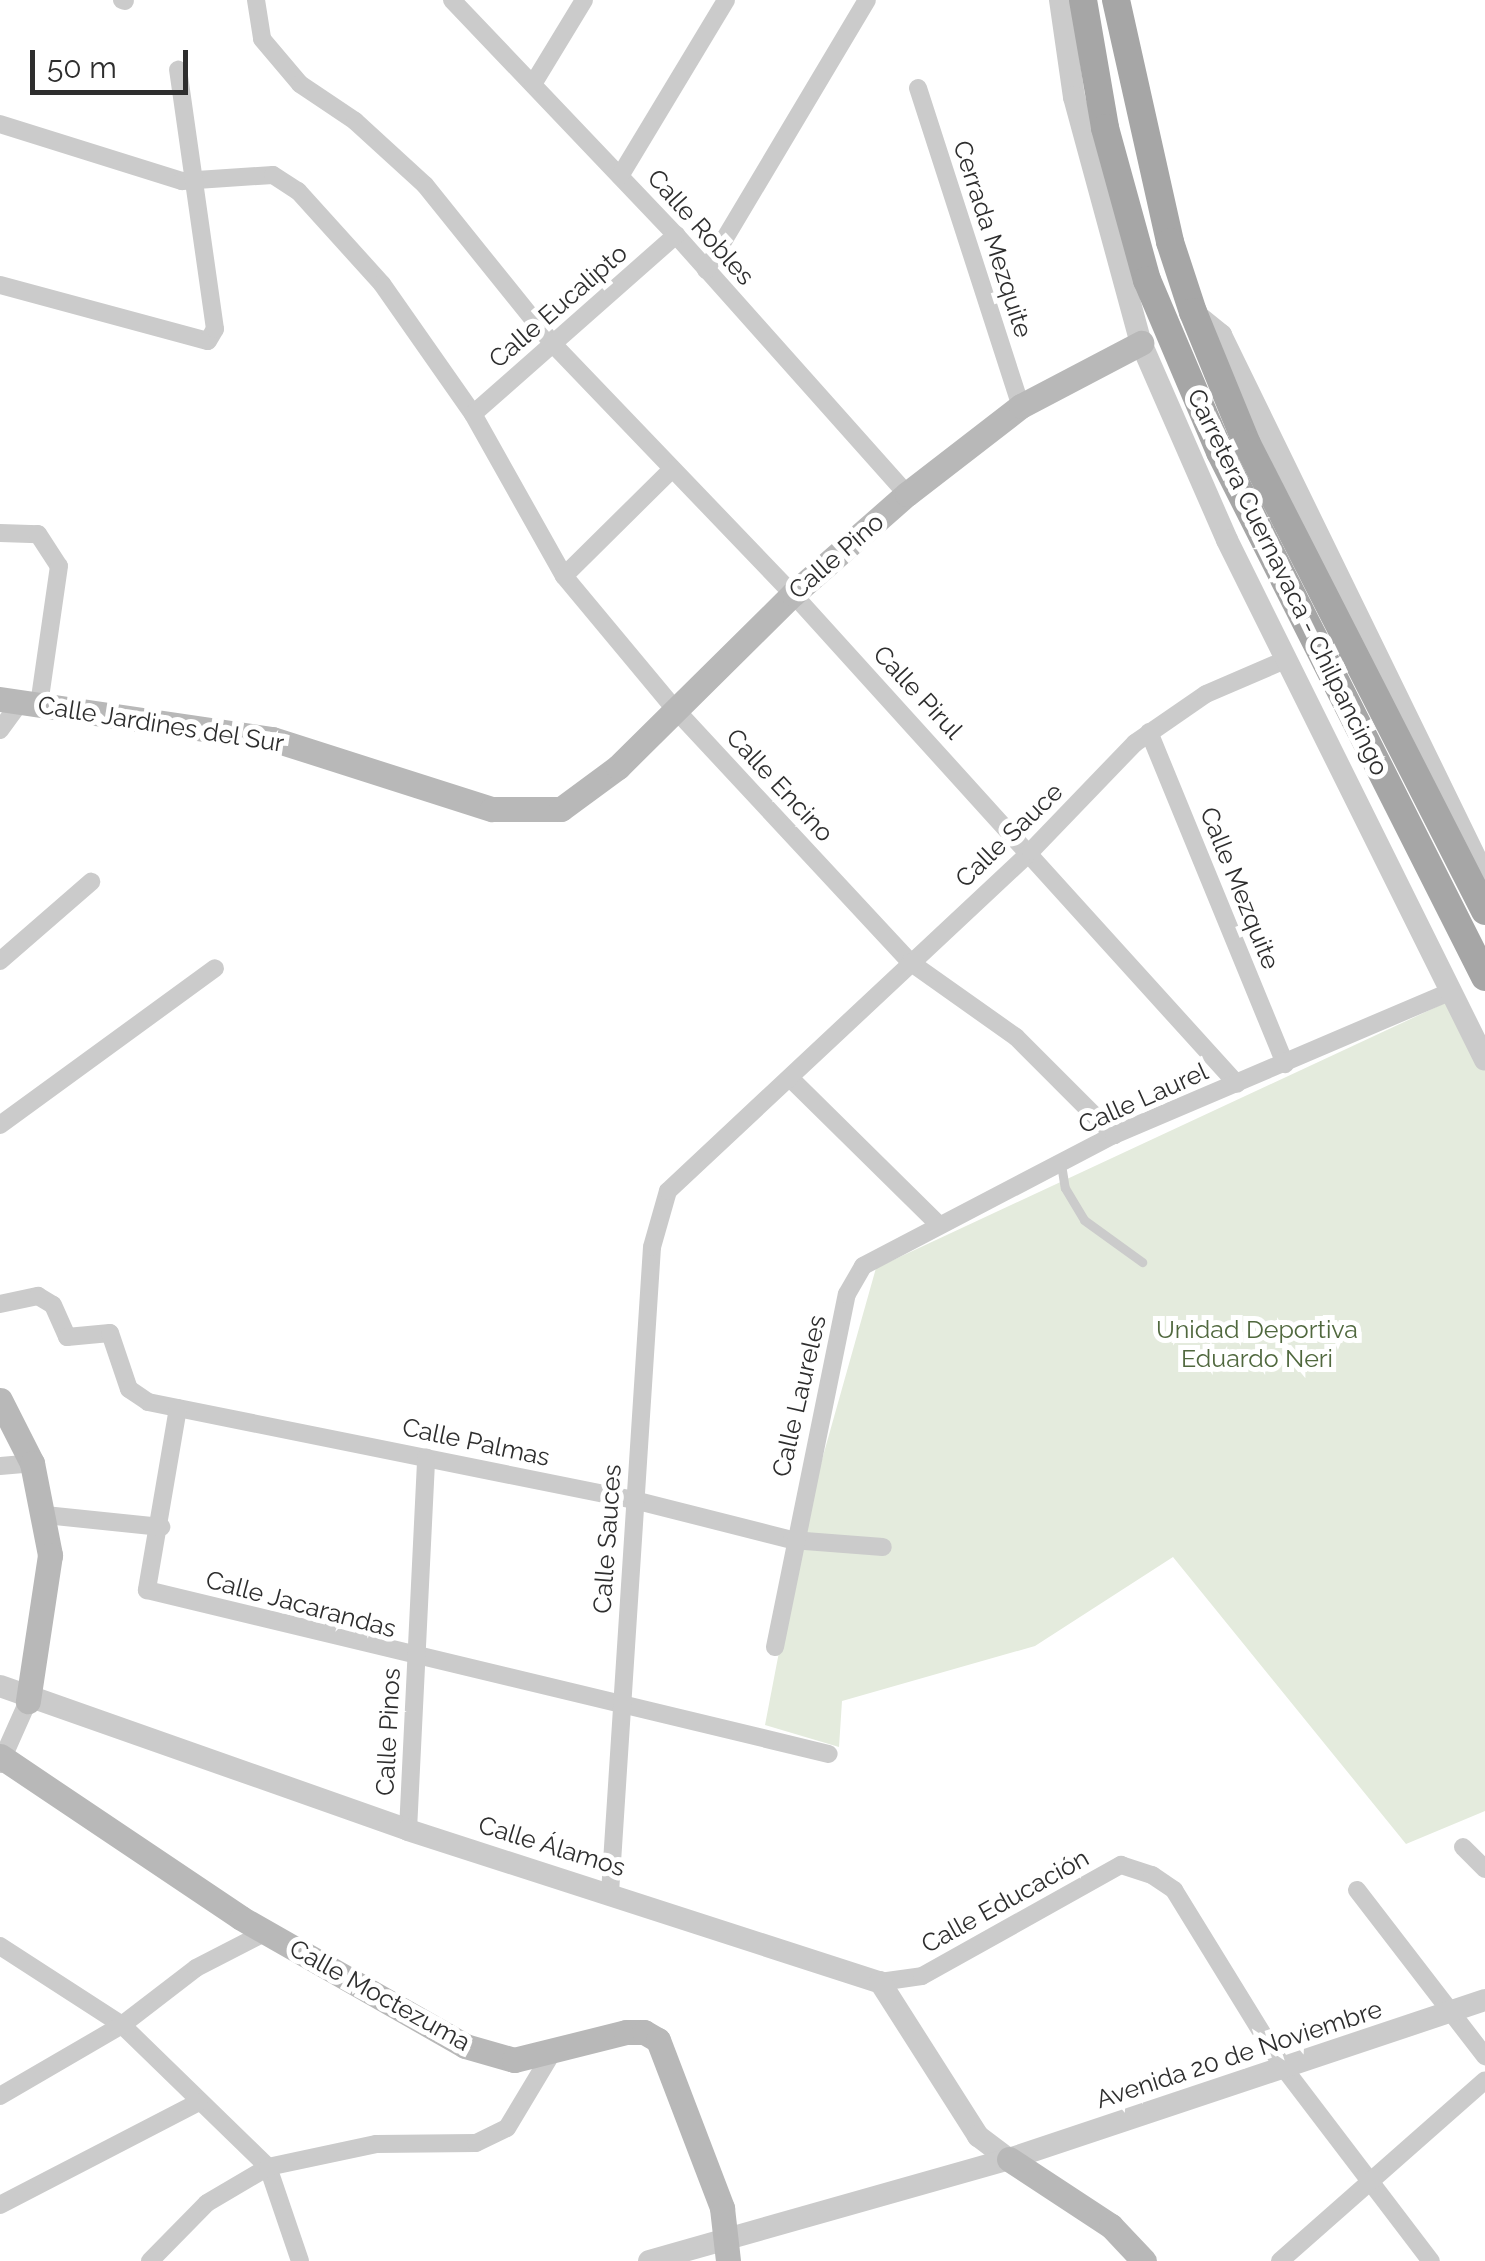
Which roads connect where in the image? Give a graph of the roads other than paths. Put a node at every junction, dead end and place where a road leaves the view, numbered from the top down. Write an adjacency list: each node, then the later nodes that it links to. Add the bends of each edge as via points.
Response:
1 (256, 0): 20 (street, Calle Pirul, via 262,39 287,69 425,185)
2 (452, 0): 10 (street, Calle Robles)
3 (584, 0): 10 (street)
4 (726, 0): 13 (street)
5 (867, 0): 16 (street)
6 (1060, 0): 19 (street, via 1074,96)
7 (1083, 0): 41 (main road, Carretera Cuernavaca - Chilpancingo, via 1105,128 1148,280 1220,452)
8 (1116, 0): 18 (main road, Carretera Cuernavaca - Chilpancingo, via 1170,242)
9 (178, 70): 14 (street)
10 (533, 84): 13 (street, Calle Robles)
11 (918, 88): 21 (street, Cerrada Mezquite)
12 (0, 124): 14 (street, Calle Encino)
13 (620, 176): 15 (street, Calle Robles)
14 (188, 180): 17 (street, via 215,330 208,341); 22 (street, Calle Encino, via 272,176 298,192 382,284)
15 (676, 235): 16 (street, Calle Robles); 20 (street, Calle Eucalipto)
16 (706, 270): 24 (street, Calle Robles)
17 (0, 284)
18 (1193, 312): 35 (street, via 1220,336); 37 (main road, Carretera Cuernavaca - Chilpancingo, via 1247,444)
19 (1141, 342): 21 (main road, Calle Pino); 28 (street)
20 (552, 344): 22 (street, Calle Eucalipto); 23 (street, Calle Pirul)
21 (1021, 406): 24 (main road, Calle Pino)
22 (472, 414): 26 (street, Calle Encino)
23 (672, 469): 26 (street); 27 (street, Calle Pirul)
24 (907, 494): 27 (main road, Calle Pino)
25 (0, 533): 29 (street, via 38,534 59,566)
26 (564, 576): 30 (street, Calle Encino)
27 (792, 594): 30 (main road, Calle Pino); 34 (street, Calle Pirul)
28 (1285, 660): 32 (street, Calle Sauce, via 1206,694); 42 (street)
29 (20, 701): 31 (street); 33 (main road, Calle Jardines del Sur, via 272,739 492,809)
30 (674, 708): 33 (main road, Calle Pino, via 618,767); 39 (street, Calle Encino)
31 (0, 730)
32 (1149, 732): 34 (street, Calle Sauce); 44 (street, Calle Mezquite)
33 (562, 809)
34 (1031, 851): 39 (street, Calle Sauce); 46 (street, Calle Pirul)
35 (1485, 876)
36 (91, 882): 38 (street)
37 (1485, 911)
38 (0, 961)
39 (910, 962): 45 (street, Calle Sauce); 48 (street, Calle Encino, via 1016,1037)
40 (215, 968): 47 (street)
41 (1485, 977)
42 (1451, 991): 43 (street); 44 (street, Calle Laurel)
43 (1485, 1060)
44 (1285, 1064): 46 (street, Calle Laurel)
45 (791, 1080): 50 (street, Calle Sauce); 51 (street)
46 (1237, 1084): 48 (street, Calle Laurel)
47 (0, 1125)
48 (1114, 1135): 49 (street, Calle Laurel)
49 (1062, 1164): 51 (street, Calle Laurel); 52 (lane, via 1065,1188 1084,1220)
50 (668, 1191): 60 (street, Calle Sauces, via 652,1247)
51 (936, 1224): 53 (street, Calle Laurel)
52 (1142, 1262)
53 (863, 1266): 63 (street, Calle Laureles, via 848,1294)
54 (0, 1304): 56 (street, Calle Palmas, via 38,1296 52,1305 66,1337 110,1334 130,1389 148,1402)
55 (0, 1400): 58 (main road)
56 (178, 1408): 57 (street, Calle Palmas); 62 (street)
57 (426, 1457): 60 (street, Calle Palmas); 66 (street, Calle Pinos)
58 (32, 1463): 59 (street); 61 (main road)
59 (0, 1466)
60 (634, 1500): 63 (street, Calle Palmas); 69 (street, Calle Sauces)
61 (45, 1515): 62 (street); 68 (main road, via 50,1555)
62 (162, 1528): 66 (street, Calle Jacarandas, via 146,1590)
63 (792, 1540): 64 (street, Calle Palmas); 65 (street, Calle Laureles)
64 (883, 1547)
65 (775, 1647)
66 (416, 1660): 69 (street, Calle Jacarandas); 72 (street, Calle Pinos)
67 (0, 1686): 68 (street, Calle Álamos)
68 (28, 1700): 71 (street); 72 (street, Calle Álamos)
69 (621, 1705): 70 (street, Calle Jacarandas); 76 (street, Calle Sauces)
70 (830, 1754)
71 (2, 1760): 77 (main road, Calle Moctezuma)
72 (408, 1830): 76 (street, Calle Álamos)
73 (1463, 1847): 74 (street)
74 (1485, 1869)
75 (1356, 1890): 81 (street)
76 (610, 1892): 79 (street, Calle Álamos)
77 (266, 1932): 82 (street, via 196,1968); 83 (main road, Calle Moctezuma, via 464,2046 514,2060)
78 (0, 1946): 82 (street)
79 (880, 1982): 85 (street, Calle Educación, via 922,1976 1122,1865 1174,1890); 89 (street, via 978,2136)
80 (1485, 2000): 81 (street, Avenida 20 de Noviembre)
81 (1448, 2014): 84 (street); 85 (street, Avenida 20 de Noviembre)
82 (122, 2025): 87 (street); 88 (street)
83 (552, 2053): 90 (street, via 508,2128 476,2143 376,2144); 93 (main road, Calle Moctezuma, via 626,2032 658,2040 688,2108)
84 (1485, 2056)
85 (1283, 2068): 89 (street, Avenida 20 de Noviembre); 91 (street)
86 (1485, 2080): 91 (street)
87 (0, 2096)
88 (199, 2102): 90 (street); 92 (street)
89 (1010, 2159): 93 (street, Avenida 20 de Noviembre); 98 (main road, via 1110,2226)
90 (268, 2167): 95 (street, via 207,2202); 96 (street)
91 (1369, 2181): 99 (street); 100 (street)
92 (0, 2206)
93 (729, 2249): 94 (street, Avenida 20 de Noviembre)
94 (680, 2256): 97 (street, Avenida 20 de Noviembre)
95 (150, 2261)
96 (300, 2261)
97 (649, 2261)
98 (1144, 2261)
99 (1280, 2261)
100 (1430, 2261)

